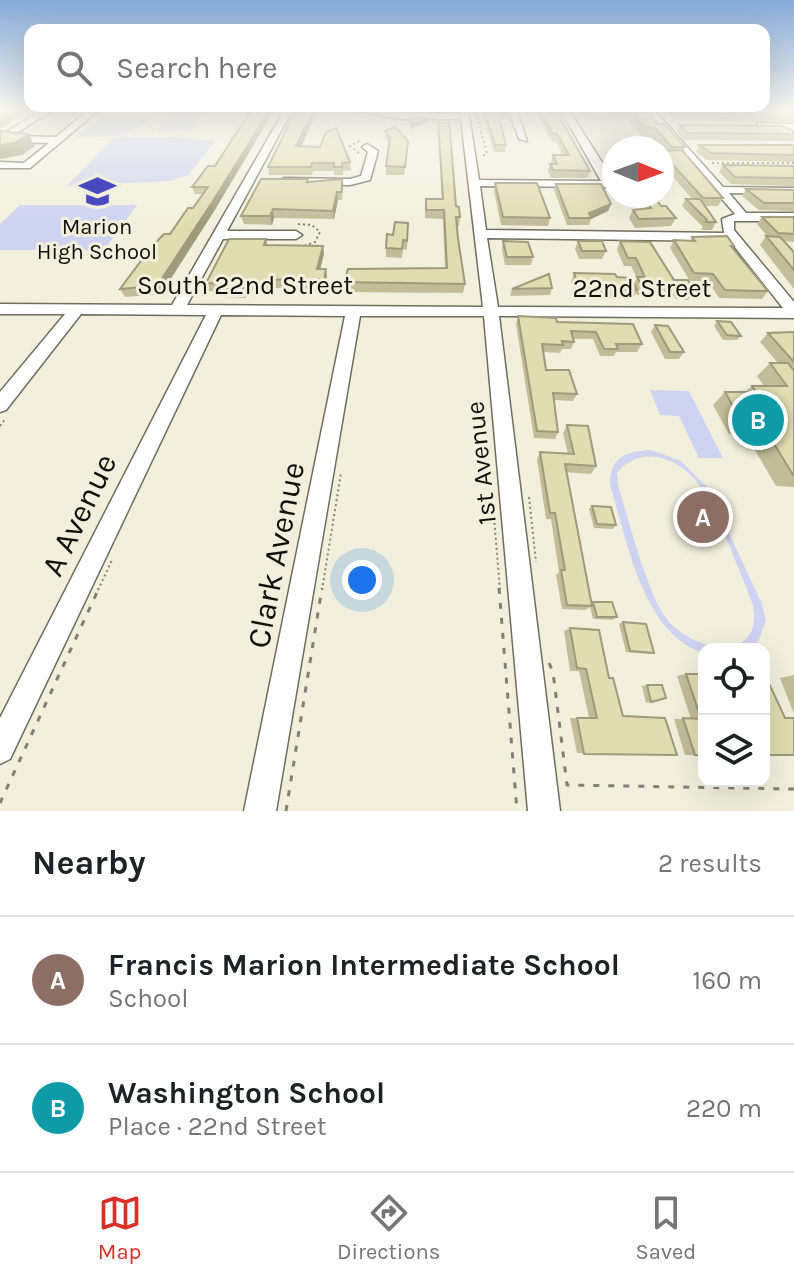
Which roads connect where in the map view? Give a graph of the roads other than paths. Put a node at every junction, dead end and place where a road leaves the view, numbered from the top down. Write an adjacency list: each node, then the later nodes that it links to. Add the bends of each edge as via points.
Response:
1 (50, 147): 8 (street, via 26,166)
2 (270, 147): 19 (street)
3 (366, 147): 11 (street, via 373,151 366,178)
4 (473, 147): 12 (street, 1st Avenue)
5 (588, 147): 10 (street)
6 (688, 147): 7 (street)
7 (701, 164): 9 (street); 14 (street)
8 (0, 165)
9 (716, 167)
10 (602, 170)
11 (273, 181)
12 (479, 183): 13 (street); 18 (street, 1st Avenue)
13 (602, 184)
14 (720, 190): 15 (street); 16 (street)
15 (794, 191)
16 (743, 216): 17 (street); 21 (street, via 728,219)
17 (794, 217)
18 (482, 234): 21 (street); 27 (street, 1st Avenue)
19 (219, 235): 20 (street); 24 (street)
20 (295, 236)
21 (734, 237): 28 (street)
22 (0, 309): 23 (street, South 22nd Street)
23 (77, 309): 24 (street, South 22nd Street); 29 (street)
24 (177, 309): 25 (street, South 22nd Street)
25 (216, 309): 26 (street, South 22nd Street); 30 (street, A Avenue)
26 (354, 310): 27 (street, South 22nd Street); 31 (street, Clark Avenue)
27 (491, 311): 28 (street, 22nd Street); 32 (street, 1st Avenue)
28 (794, 312)
29 (0, 405)
30 (0, 749)
31 (260, 811)
32 (544, 811)

